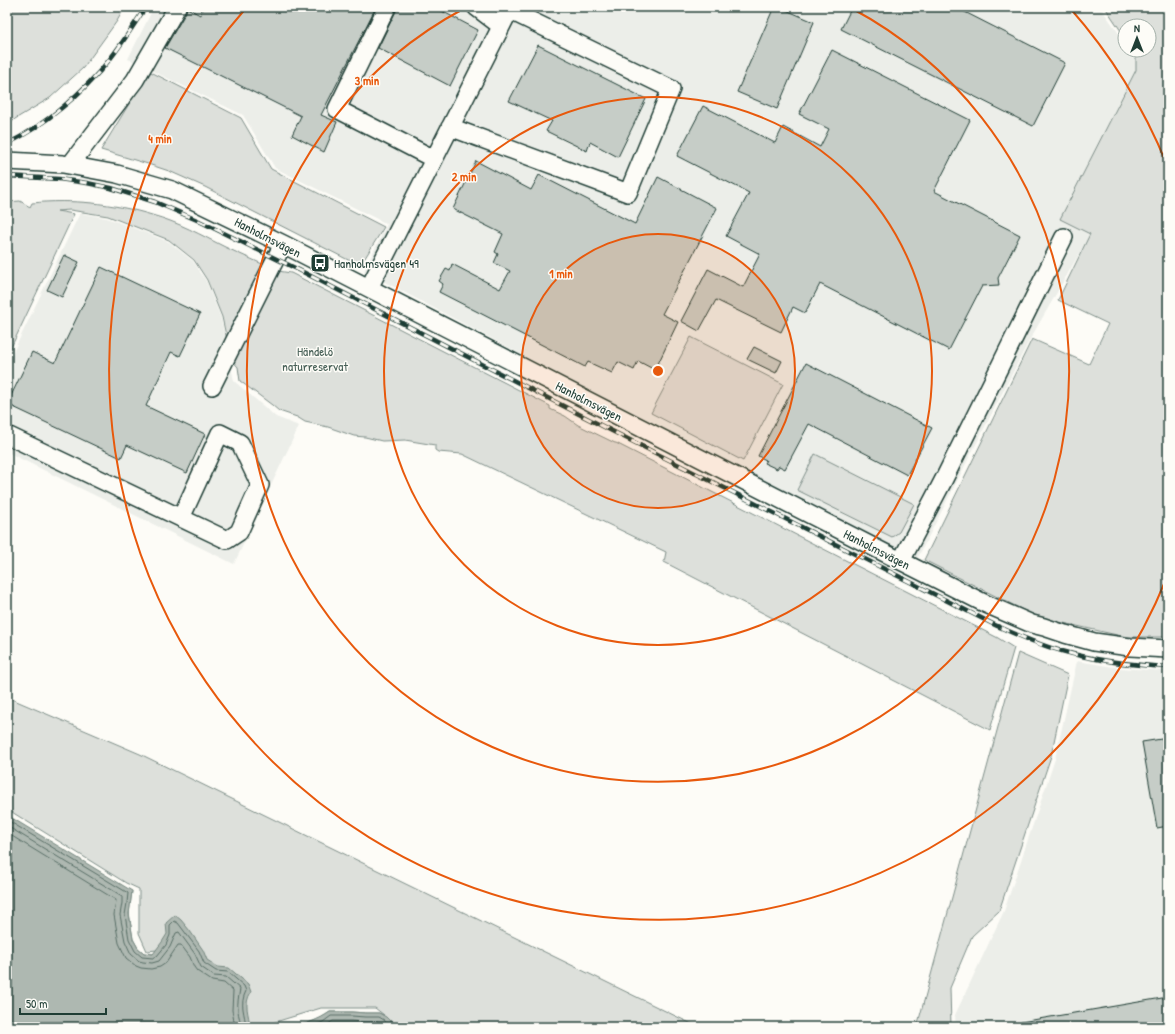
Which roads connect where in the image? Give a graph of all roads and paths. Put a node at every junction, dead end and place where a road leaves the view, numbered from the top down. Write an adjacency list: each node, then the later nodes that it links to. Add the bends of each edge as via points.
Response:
1 (177, 7): 9 (street, via 135,80)
2 (387, 7): 7 (street, via 336,109)
3 (476, 7): 5 (street)
4 (510, 9): 5 (street); 6 (street, via 671,89 628,193)
5 (501, 26): 6 (street)
6 (450, 127): 7 (street)
7 (434, 159): 12 (street)
8 (7, 161): 9 (street, Hanholmsvägen)
9 (70, 166): 11 (street, Hanholmsvägen, via 117,174 172,190)
10 (1064, 237): 16 (street)
11 (283, 244): 12 (street, Hanholmsvägen); 13 (street)
12 (369, 288): 16 (street, Hanholmsvägen)
13 (212, 386)
14 (7, 435): 15 (street)
15 (181, 518): 15 (street, via 227,540 239,532 260,485 240,443 220,433)
16 (901, 561): 17 (street, Hanholmsvägen, via 1032,624 1094,642)
17 (1168, 649)

